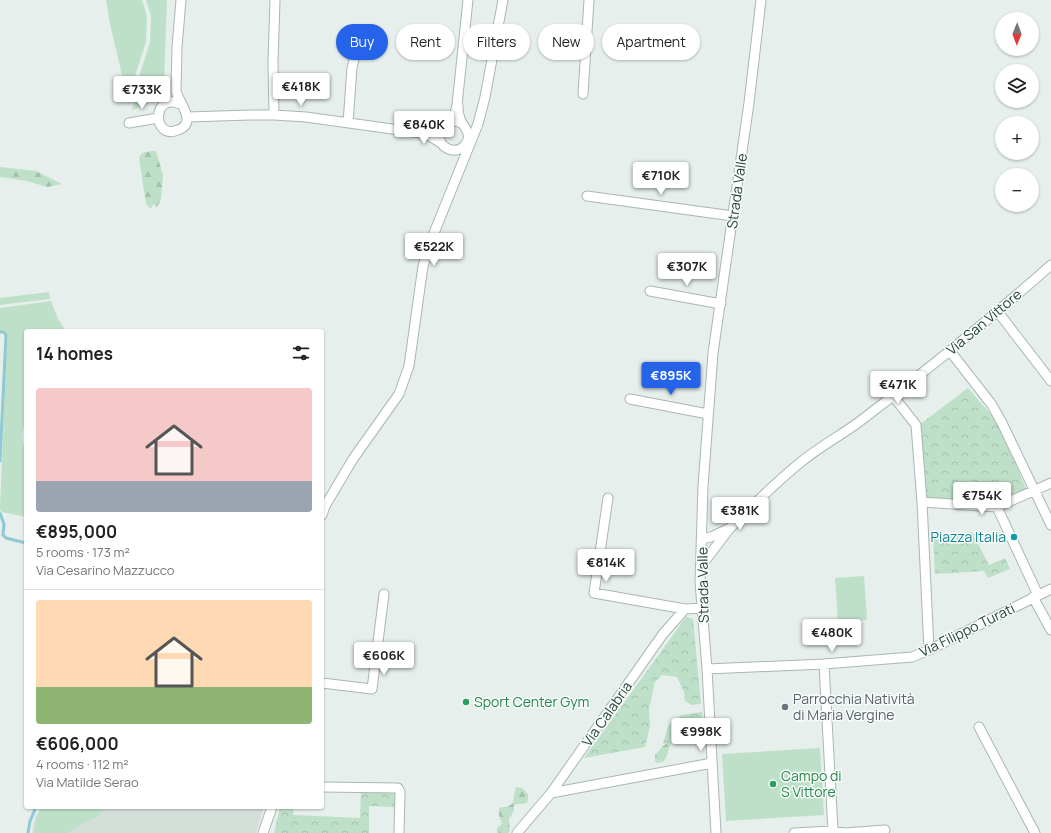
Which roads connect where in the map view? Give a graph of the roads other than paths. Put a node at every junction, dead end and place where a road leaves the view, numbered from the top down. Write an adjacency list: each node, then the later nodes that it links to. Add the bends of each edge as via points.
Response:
1 (181, 0): 8 (street)
2 (275, 0): 13 (street)
3 (468, 0): 10 (street)
4 (503, 0): 19 (street, via 485,97)
5 (590, 0): 9 (street)
6 (761, 0): 26 (street, Strada Valle)
7 (354, 60): 17 (street)
8 (176, 83): 11 (street); 12 (street)
9 (583, 94)
10 (458, 101): 18 (street, via 455,113); 19 (street, via 459,115)
11 (165, 104): 12 (street, via 174,102); 15 (street, via 159,110)
12 (182, 105): 14 (street)
13 (274, 115): 14 (street); 17 (street)
14 (187, 117): 15 (street, via 184,126 172,132 160,125)
15 (158, 118): 16 (street)
16 (129, 123)
17 (348, 123): 20 (street)
18 (445, 124): 19 (street, via 455,121); 20 (street); 21 (street, via 439,134)
19 (468, 130): 22 (street); 23 (street, via 466,144)
20 (414, 132): 21 (street, via 428,135)
21 (441, 143): 23 (street)
22 (469, 147): 23 (street, via 462,152); 24 (street)
23 (455, 151): 24 (street)
24 (461, 165): 41 (street, via 423,266 409,366 399,394 353,459)
25 (587, 196): 26 (street)
26 (733, 216): 29 (street, Strada Valle)
27 (1051, 265): 30 (street, Via San Vittore)
28 (650, 290): 29 (street)
29 (720, 304): 35 (street, Strada Valle)
30 (998, 312): 31 (street, Via San Vittore); 32 (street)
31 (950, 351): 33 (street, Via San Vittore); 37 (street, via 992,405)
32 (1051, 381)
33 (893, 396): 39 (street, via 916,425); 43 (street, Via San Vittore, via 857,424 801,461)
34 (630, 399): 35 (street)
35 (708, 414): 44 (street, Strada Valle)
36 (1051, 483): 37 (street)
37 (1035, 490): 40 (street); 42 (street)
38 (608, 498): 50 (street, via 594,593)
39 (922, 502): 40 (street); 52 (street)
40 (997, 506): 48 (street)
41 (324, 509)
42 (1051, 526)
43 (730, 528): 44 (street, Via San Vittore); 45 (street, Via San Vittore)
44 (702, 539): 45 (street, Strada Valle)
45 (701, 566): 49 (street, Strada Valle)
46 (1051, 589): 48 (street, Via Filippo Turati)
47 (384, 594): 55 (street, via 372,690)
48 (1036, 596): 51 (street); 52 (street, Via Filippo Turati)
49 (702, 608): 50 (street); 54 (street, Strada Valle)
50 (685, 609): 59 (street, Via Calabria, via 663,634)
51 (1051, 630)
52 (929, 650): 53 (street, Via Filippo Turati, via 912,657)
53 (824, 664): 54 (street, Via Filippo Turati); 63 (street)
54 (707, 669): 57 (street, Strada Valle)
55 (324, 683)
56 (979, 727): 68 (street)
57 (712, 763): 59 (street); 66 (street, Strada Valle)
58 (324, 787): 65 (street, via 398,788)
59 (551, 793): 62 (street, Via Calabria)
60 (271, 809): 64 (street)
61 (885, 830): 63 (street, via 845,833)
62 (522, 831)
63 (833, 831): 67 (street)
64 (263, 833)
65 (399, 833)
66 (716, 833)
67 (794, 833)
68 (1035, 833)

